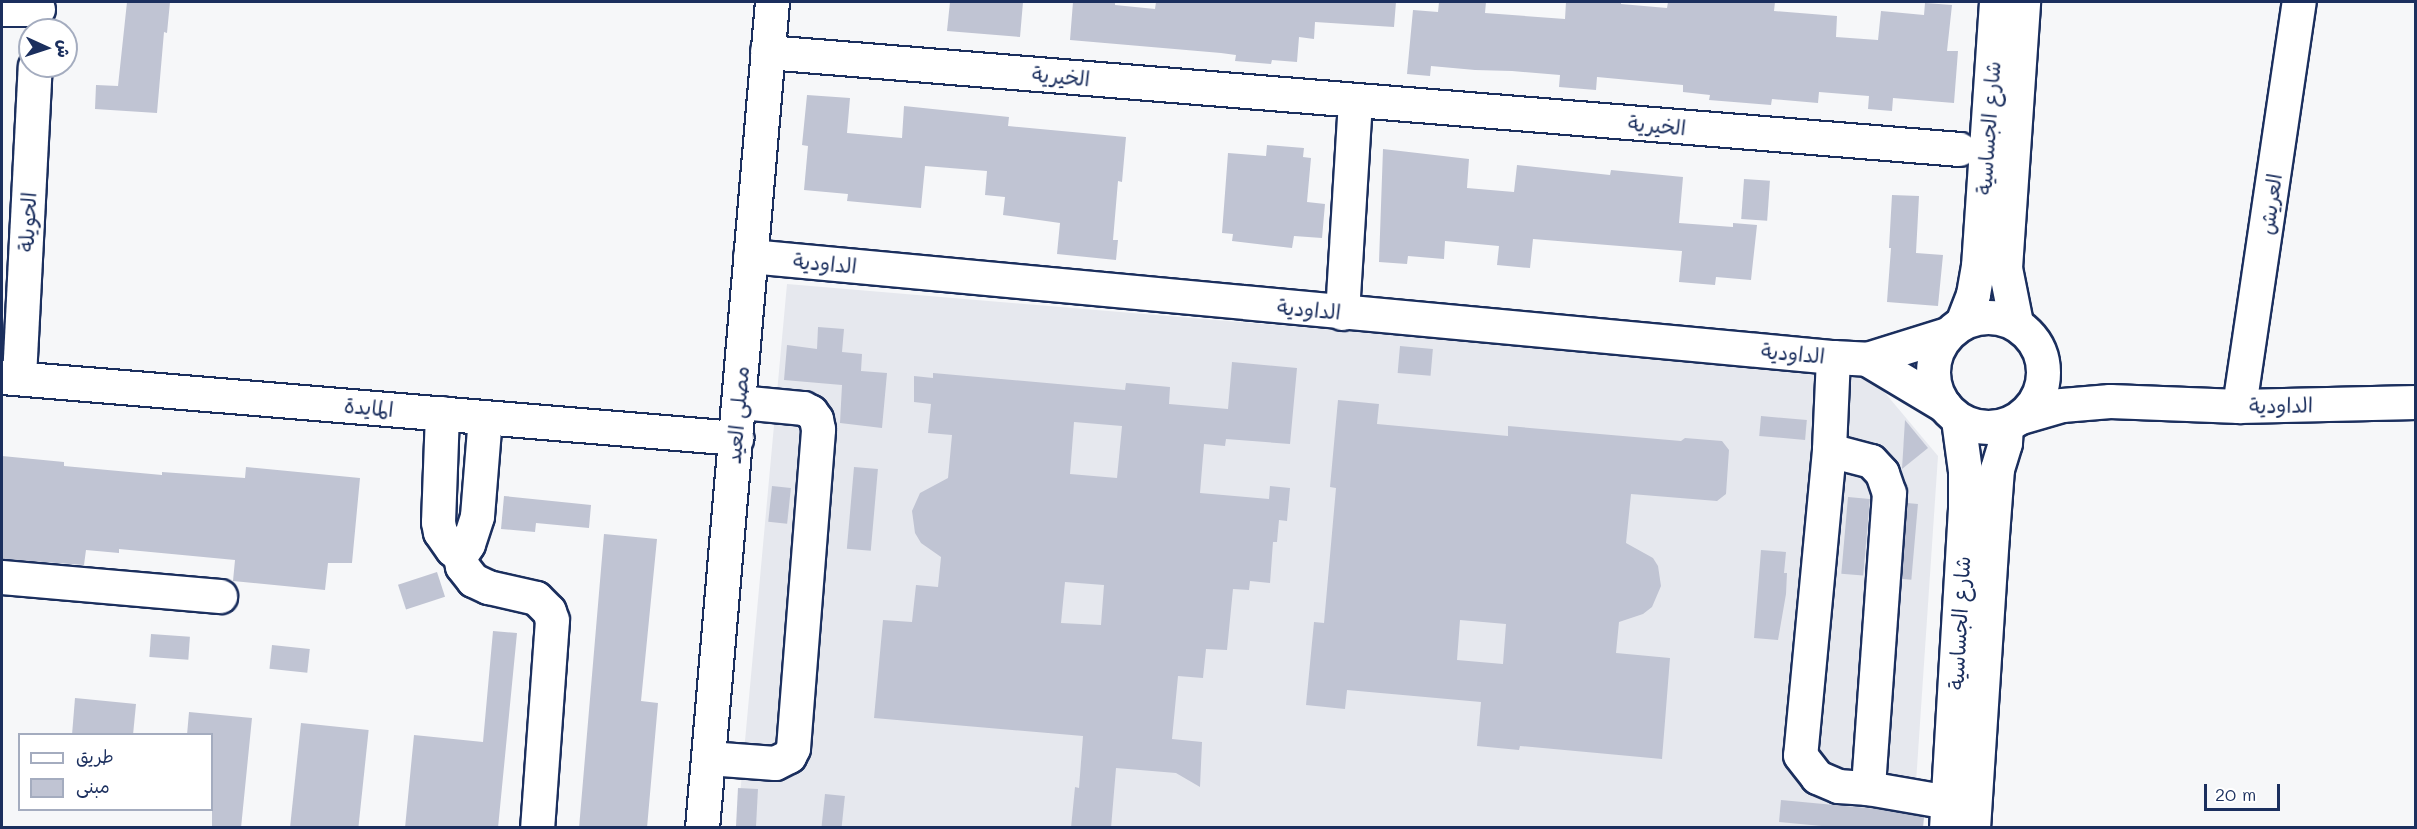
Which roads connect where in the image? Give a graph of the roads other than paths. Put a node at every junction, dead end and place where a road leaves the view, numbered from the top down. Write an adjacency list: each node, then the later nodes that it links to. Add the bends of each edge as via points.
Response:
1 (2, 2): 6 (street)
2 (772, 2): 8 (street, مصلى العيد)
3 (1996, 2): 15 (street, شارع الجساسية, via 1978,266 1973,294)
4 (2023, 2): 14 (street, شارع الجساسية, via 2005,268)
5 (2299, 2): 23 (street, العريش)
6 (2, 8): 7 (street)
7 (37, 13)
8 (767, 52): 10 (street, الخيرية); 12 (street, مصلى العيد)
9 (34, 78): 19 (street, الحويلة)
10 (1355, 101): 11 (street, الخيرية); 13 (street)
11 (1959, 149)
12 (750, 256): 13 (street, الداودية); 21 (street, مصلى العيد)
13 (1342, 313): 16 (street, الداودية)
14 (2016, 323): 15 (street, via 1998,317 1979,317); 18 (street, via 2038,348)
15 (1954, 329): 17 (street, الداودية); 24 (street, via 1937,351 1932,369 1935,388)
16 (1833, 357): 17 (street, الداودية); 29 (street)
17 (1867, 359): 24 (street, الداودية)
18 (2043, 365): 20 (street, الداودية, via 2072,387); 27 (street, via 2039,394)
19 (10, 377): 25 (street, المايدة)
20 (2110, 401): 23 (street, الداودية); 27 (street, الداودية, via 2062,405)
21 (738, 402): 28 (street, مصلى العيد); 33 (street, via 803,408 816,419 818,429 793,748 789,756 775,763)
22 (2415, 402): 23 (street, الداودية)
23 (2239, 406)
24 (1951, 412): 27 (street, via 1973,426 1990,428); 35 (street, شارع الجساسية, via 1965,471 1965,512)
25 (442, 413): 26 (street, المايدة); 30 (street, via 438,522 446,541)
26 (485, 417): 28 (street, المايدة); 30 (street, via 477,516)
27 (2014, 421): 38 (street, شارع الجساسية, via 1997,469)
28 (736, 438): 33 (street, مصلى العيد)
29 (1829, 450): 34 (street, via 1871,461 1882,473 1889,493); 34 (street, via 1800,755 1816,777 1838,786)
30 (460, 556): 36 (street, via 462,566 473,580 536,598 552,620)
31 (2, 577): 32 (street)
32 (220, 596)
33 (708, 758): 37 (street, مصلى العيد)
34 (1868, 788): 35 (street)
35 (1947, 815)
36 (537, 828)
37 (702, 828)
38 (1973, 828)

